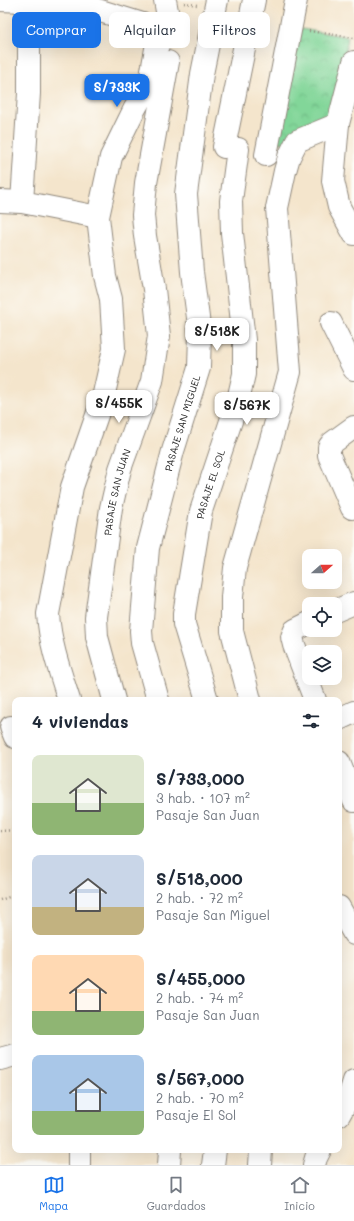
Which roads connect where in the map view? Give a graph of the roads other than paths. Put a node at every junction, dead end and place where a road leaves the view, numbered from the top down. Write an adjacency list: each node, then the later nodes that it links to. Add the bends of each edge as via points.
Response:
1 (0, 0): 2 (street)
2 (24, 0): 9 (street, via 94,9); 15 (street, via 29,26 29,93)
3 (165, 0): 8 (street)
4 (180, 0): 26 (street, PASAJE SAN JUAN, via 146,183 143,215 160,336 152,381 120,469 111,508 96,617 97,638)
5 (217, 0): 27 (street, PASAJE SAN MIGUEL, via 202,74 186,194 200,333 199,368 173,451 148,548 140,631)
6 (254, 0): 28 (street, PASAJE EL SOL, via 231,148 232,233 244,340 244,374 238,400 201,511 184,614 184,624)
7 (296, 0): 13 (street)
8 (167, 12)
9 (109, 13)
10 (157, 48): 16 (street, via 150,82 111,157)
11 (354, 62): 12 (street)
12 (338, 124): 17 (street, via 333,181 339,207); 29 (street, via 297,141 289,157 277,208 290,372 235,568 232,597 232,631)
13 (266, 155)
14 (0, 201): 15 (street)
15 (22, 202): 16 (street)
16 (98, 216): 25 (street, via 105,276 111,299 114,349 103,398 72,487 48,614 53,649)
17 (354, 234)
18 (331, 323): 19 (street)
19 (354, 369)
20 (354, 427): 21 (street, via 329,447 329,455)
21 (352, 508)
22 (354, 603): 23 (street)
23 (342, 608)
24 (302, 626): 30 (street, via 295,630 292,637)
25 (68, 697)
26 (113, 697)
27 (157, 697)
28 (206, 697)
29 (249, 697)
30 (314, 697)
31 (354, 712): 32 (street)
32 (342, 718)
33 (342, 770): 34 (street)
34 (354, 801)
35 (342, 912): 36 (street)
36 (354, 934)
37 (12, 1056): 38 (street)
38 (0, 1059)
39 (354, 1081): 40 (street)
40 (342, 1110)
41 (79, 1153): 46 (street)
42 (170, 1153): 47 (street)
43 (214, 1153): 48 (street)
44 (261, 1153): 49 (street)
45 (318, 1153): 50 (street)
46 (79, 1165)
47 (169, 1165)
48 (213, 1165)
49 (260, 1165)
50 (314, 1165)

